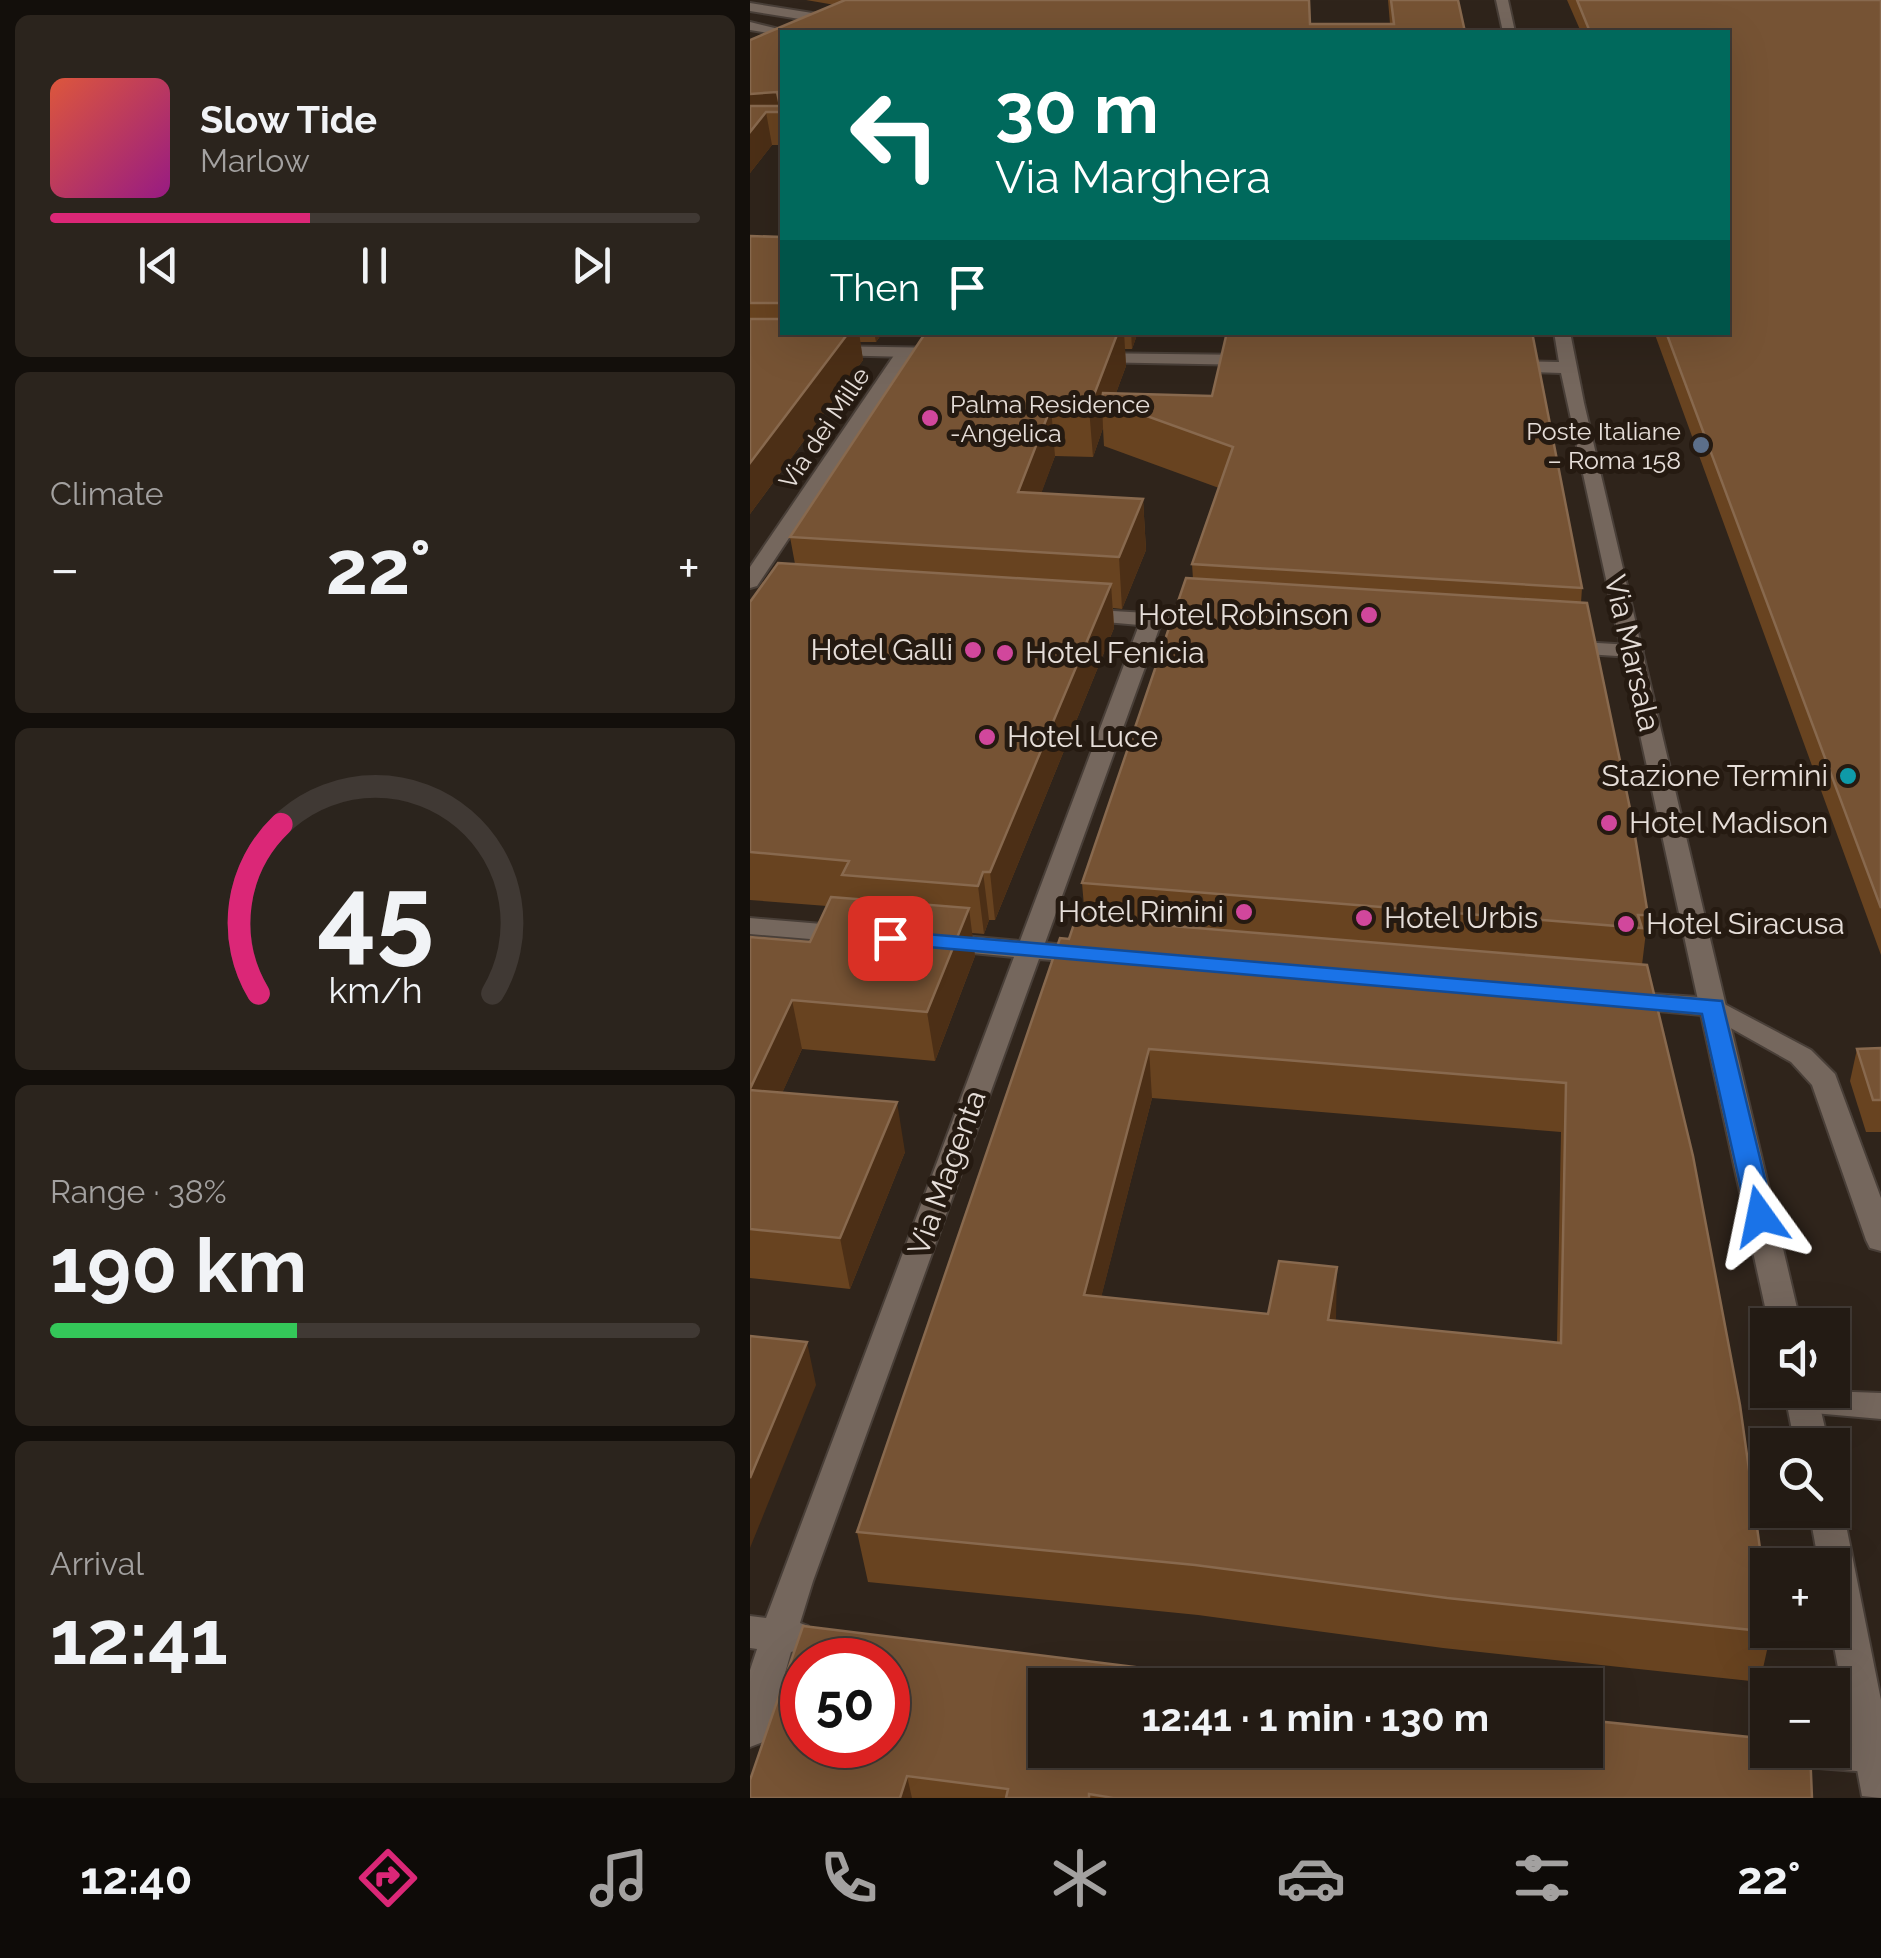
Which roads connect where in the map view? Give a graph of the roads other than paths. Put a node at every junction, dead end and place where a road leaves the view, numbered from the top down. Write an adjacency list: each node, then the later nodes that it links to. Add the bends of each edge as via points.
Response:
1 (1502, 0): 7 (street)
2 (750, 6): 4 (street)
3 (849, 12): 4 (street)
4 (831, 20): 6 (street)
5 (750, 26): 8 (street)
6 (807, 30)
7 (1509, 30)
8 (780, 31)
9 (780, 41): 10 (street)
10 (766, 48)
11 (1563, 335): 18 (street, Via Marsala)
12 (806, 350): 13 (street)
13 (905, 352): 14 (street); 19 (street, Via dei Mille)
14 (962, 354)
15 (1076, 356): 16 (street)
16 (1271, 361)
17 (1490, 366): 18 (street)
18 (1570, 368): 24 (street, Via Marsala)
19 (750, 582)
20 (1056, 614): 21 (street)
21 (1152, 620): 22 (street); 28 (street, Via Magenta)
22 (1192, 622)
23 (1550, 646): 24 (street)
24 (1632, 651): 31 (street, Via Marsala)
25 (750, 926): 26 (street)
26 (880, 937)
27 (918, 940): 28 (street)
28 (1029, 950): 29 (street); 37 (street, Via Magenta, via 794,1581)
29 (1109, 956)
30 (1605, 999): 31 (street)
31 (1713, 1007): 32 (street, via 1801,1056 1825,1081); 33 (street, Via Marsala)
32 (1881, 1240)
33 (1781, 1308)
34 (1850, 1402): 35 (street)
35 (1881, 1406)
36 (1830, 1528): 41 (street)
37 (766, 1634): 38 (street); 39 (street, Via Magenta)
38 (803, 1638)
39 (750, 1730)
40 (1850, 1755): 41 (street)
41 (1875, 1758): 42 (street)
42 (1881, 1796)

